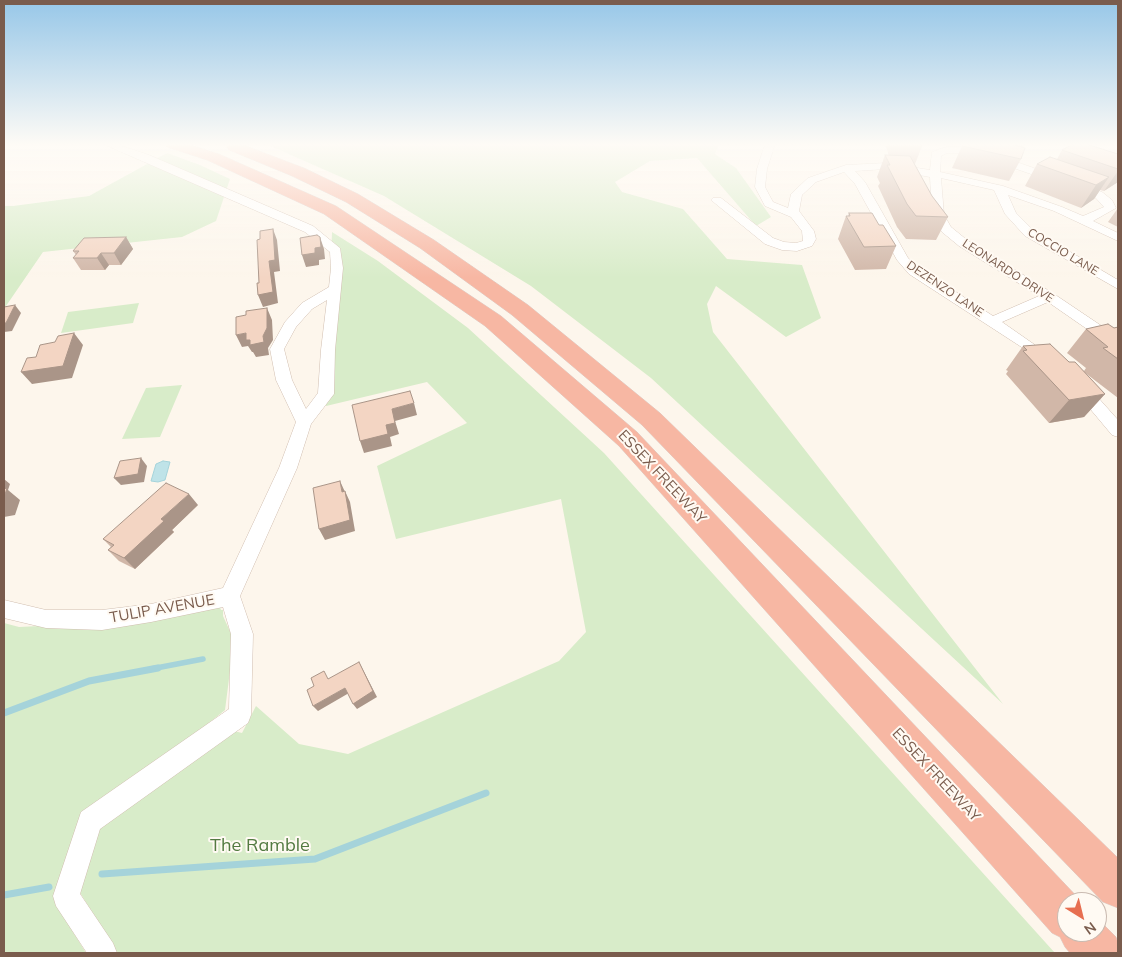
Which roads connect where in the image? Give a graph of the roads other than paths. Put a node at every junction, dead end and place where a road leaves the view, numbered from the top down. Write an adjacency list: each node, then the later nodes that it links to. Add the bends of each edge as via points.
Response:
1 (999, 188): 15 (street, COCCIO LANE, via 1011,214 1029,232)
2 (218, 189): 16 (street, via 309,229 336,251)
3 (283, 189): 27 (highway, ESSEX FREEWAY, via 330,210 493,321 628,439)
4 (333, 189): 26 (highway, ESSEX FREEWAY, via 427,244 520,310 651,420)
5 (761, 189): 12 (street, via 769,204)
6 (802, 189): 12 (street, via 794,203)
7 (864, 189): 18 (street, DEZENZO LANE, via 902,260)
8 (936, 189): 17 (street, LEONARDO DRIVE, via 938,215 946,229)
9 (1001, 189): 13 (street)
10 (1083, 189): 13 (street, LEONARDO DRIVE, via 1098,194 1110,208)
11 (717, 200): 12 (street, via 769,241 782,246 797,247 810,239 808,231)
12 (794, 214)
13 (1085, 220): 14 (street)
14 (1118, 237)
15 (1118, 285)
16 (335, 289): 22 (street, via 326,394); 22 (street, via 307,306 290,325 277,350 284,380)
17 (1049, 297): 18 (street); 19 (street, LEONARDO DRIVE)
18 (992, 321): 20 (street, DEZENZO LANE)
19 (1118, 344)
20 (1028, 345)
21 (1070, 375): 23 (street)
22 (304, 422): 24 (street, via 288,468)
23 (1118, 431)
24 (230, 596): 25 (street, TULIP AVENUE, via 151,614 102,620 46,618); 29 (street, via 242,634 240,715 90,821 66,896)
25 (4, 610)
26 (1118, 887)
27 (1057, 907)
28 (1090, 942): 30 (highway)
29 (103, 953)
30 (1100, 953)

